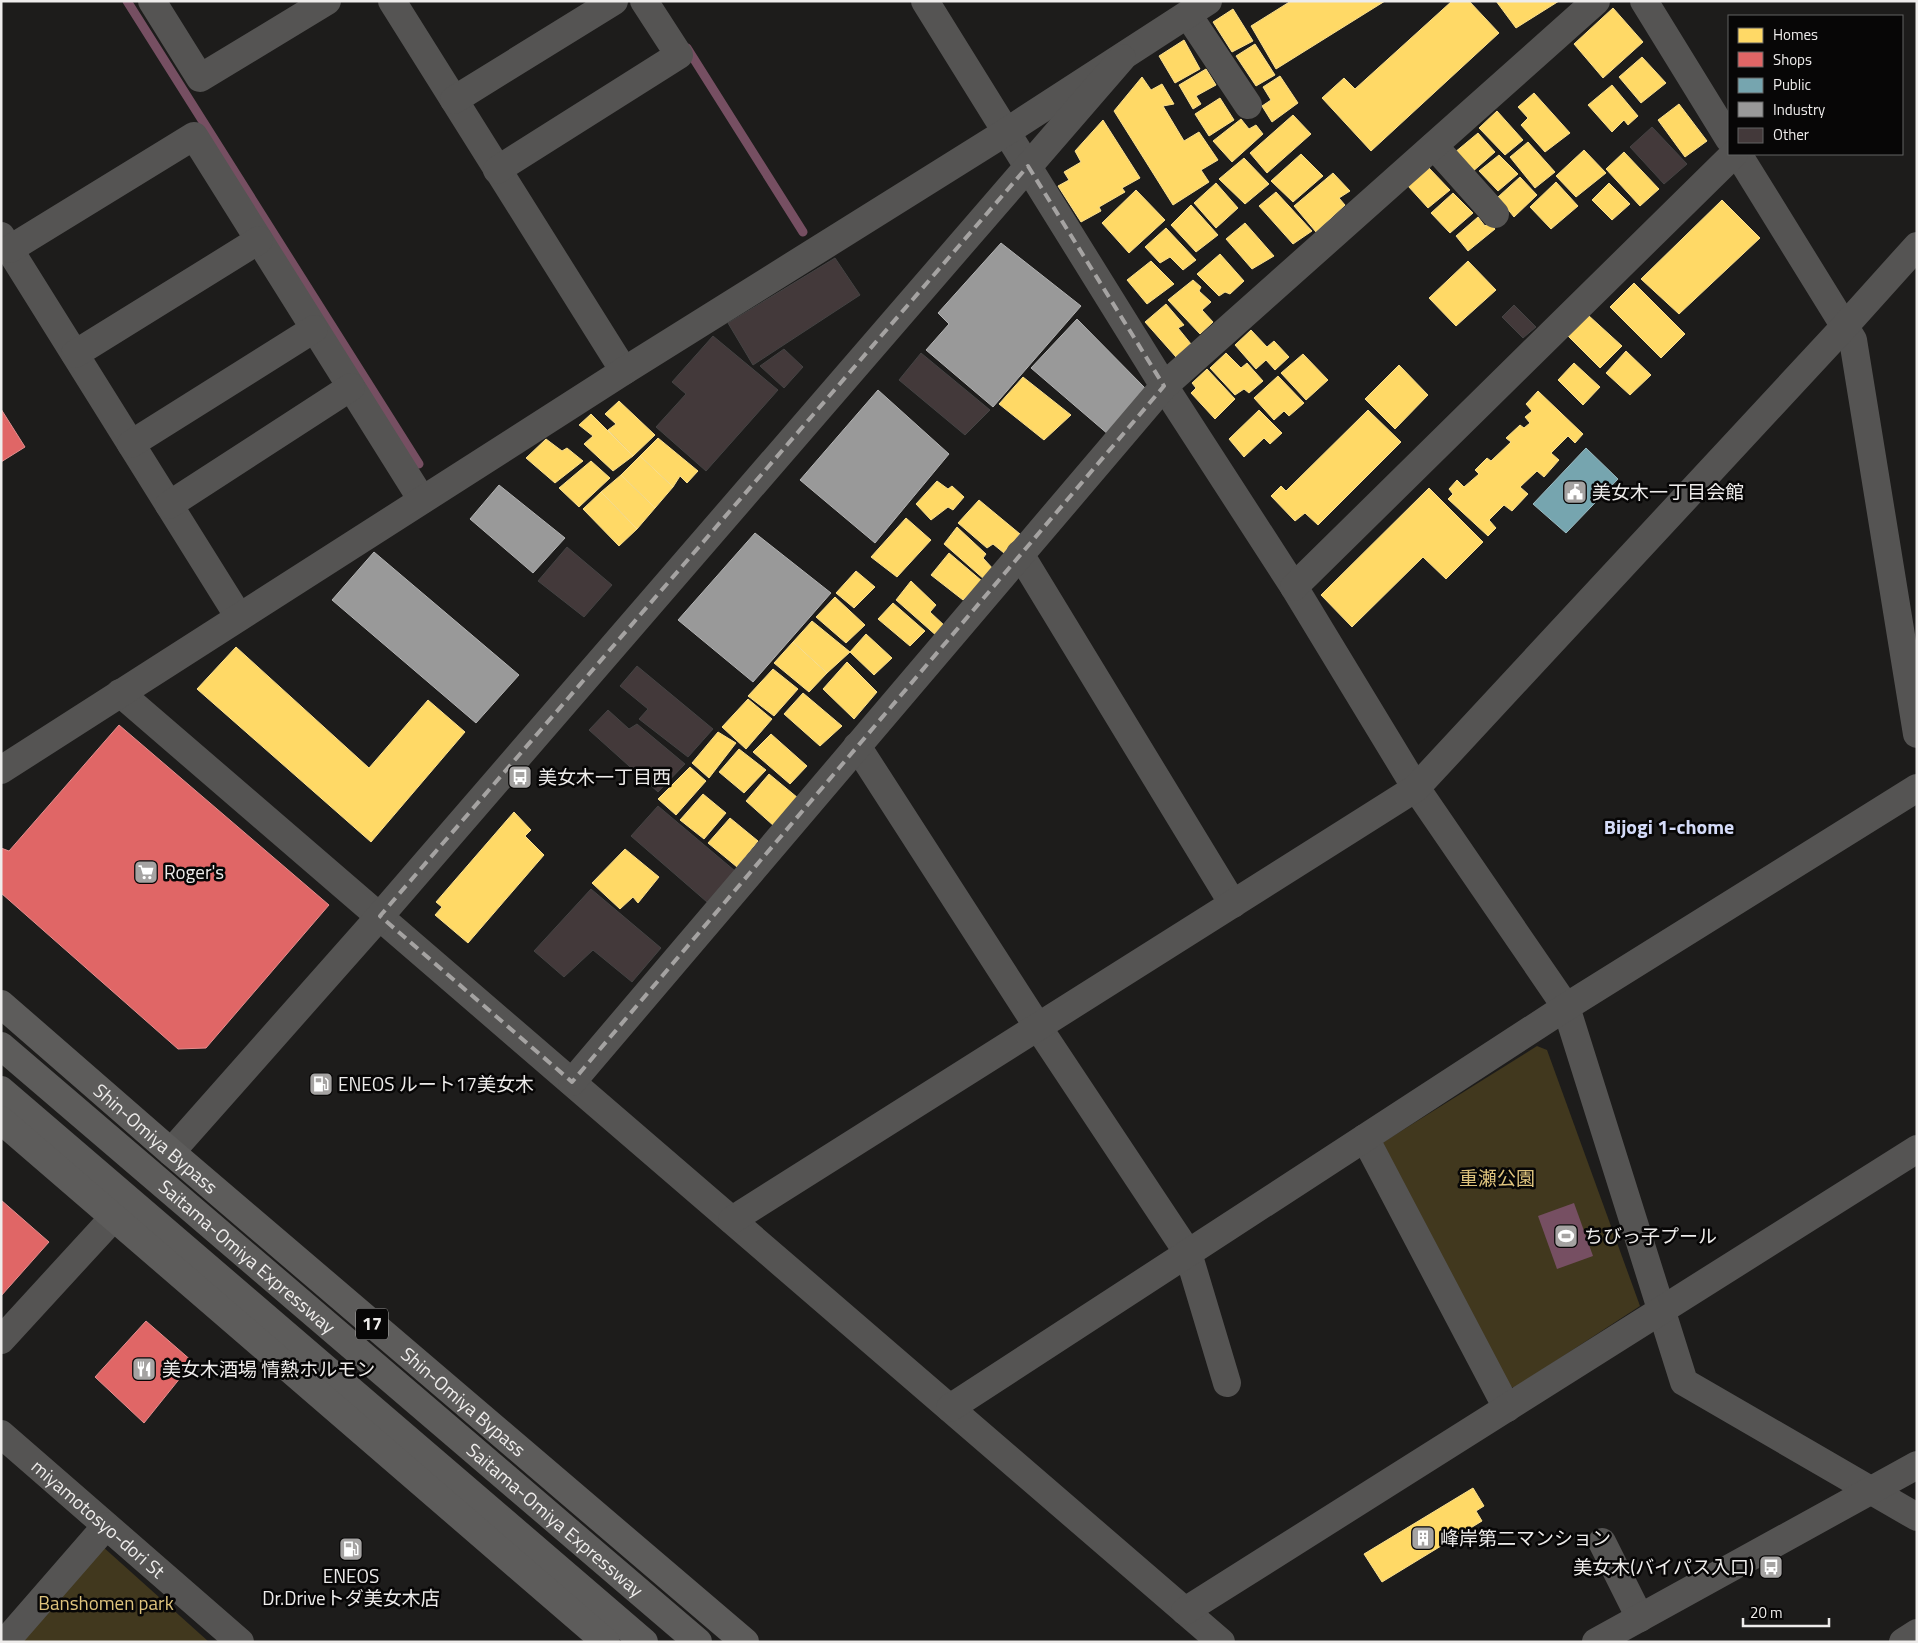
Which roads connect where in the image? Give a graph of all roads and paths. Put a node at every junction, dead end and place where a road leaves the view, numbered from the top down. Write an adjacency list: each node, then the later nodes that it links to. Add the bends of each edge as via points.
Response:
1 (152, 1): 2 (street, via 200,78)
2 (327, 1)
3 (392, 1): 11 (street)
4 (614, 1): 11 (street)
5 (644, 1): 19 (street, via 678,55)
6 (925, 1): 13 (street)
7 (1596, 1): 15 (street)
8 (1644, 1): 14 (street)
9 (1198, 8): 10 (street); 12 (street)
10 (1122, 58): 13 (street); 18 (street)
11 (454, 100): 19 (street)
12 (1248, 105)
13 (1006, 132): 18 (street); 27 (street)
14 (1728, 138)
15 (1434, 146): 20 (street); 28 (street)
16 (1733, 155): 34 (street)
17 (1739, 155): 24 (street)
18 (1028, 166): 28 (street); 43 (street)
19 (498, 170): 27 (street)
20 (1495, 214)
21 (259, 240): 22 (street, via 194,136); 25 (street); 26 (street)
22 (6, 242): 26 (street)
23 (1917, 246): 24 (street)
24 (1845, 326): 37 (street, via 1853,340); 40 (street)
25 (314, 329): 29 (street); 30 (street)
26 (75, 354): 30 (street)
27 (624, 371): 31 (street)
28 (1164, 386): 33 (street); 34 (street)
29 (351, 387): 31 (street); 32 (street)
30 (131, 444): 32 (street)
31 (422, 500): 35 (street)
32 (169, 505): 35 (street)
33 (1020, 554): 38 (street); 42 (street)
34 (1294, 587): 40 (street)
35 (239, 617): 36 (street)
36 (120, 693): 39 (street); 43 (street)
37 (1917, 734)
38 (857, 746): 46 (street); 48 (street)
39 (1, 770)
40 (1416, 788): 42 (street); 45 (street)
41 (1917, 788): 45 (street)
42 (1232, 904): 46 (street)
43 (380, 916): 48 (street); 53 (street)
44 (1, 1004): 53 (highway, Shin-Omiya Bypass / 17)
45 (1566, 1007): 51 (street); 57 (street)
46 (1038, 1027): 55 (street); 56 (street)
47 (1, 1046): 75 (highway, Saitama-Omiya Expressway)
48 (572, 1082): 55 (street)
49 (1, 1090): 74 (highway, Saitama-Omiya Expressway)
50 (1, 1120): 54 (highway)
51 (1364, 1138): 56 (street); 61 (street)
52 (1917, 1149): 57 (street)
53 (171, 1152): 76 (highway, Shin-Omiya Bypass / 17)
54 (114, 1216): 58 (street); 73 (highway)
55 (732, 1220): 60 (street)
56 (1188, 1253): 59 (street); 60 (street)
57 (1662, 1310): 61 (street); 64 (street, via 1684,1382)
58 (1, 1340)
59 (1227, 1383)
60 (950, 1408): 68 (street)
61 (1507, 1408): 68 (street)
62 (1, 1434): 66 (street, miyamotosyo-dori St)
63 (1917, 1465): 64 (street)
64 (1872, 1490): 65 (street); 69 (street)
65 (1917, 1517)
66 (106, 1526): 71 (street); 72 (street, miyamotosyo-dori St)
67 (1602, 1542): 69 (street)
68 (1185, 1611): 77 (street)
69 (1640, 1618): 78 (street)
70 (1917, 1633): 79 (street)
71 (5, 1642)
72 (240, 1642)
73 (606, 1642)
74 (644, 1642)
75 (698, 1642)
76 (745, 1642)
77 (1221, 1642)
78 (1596, 1642)
79 (1903, 1642)

